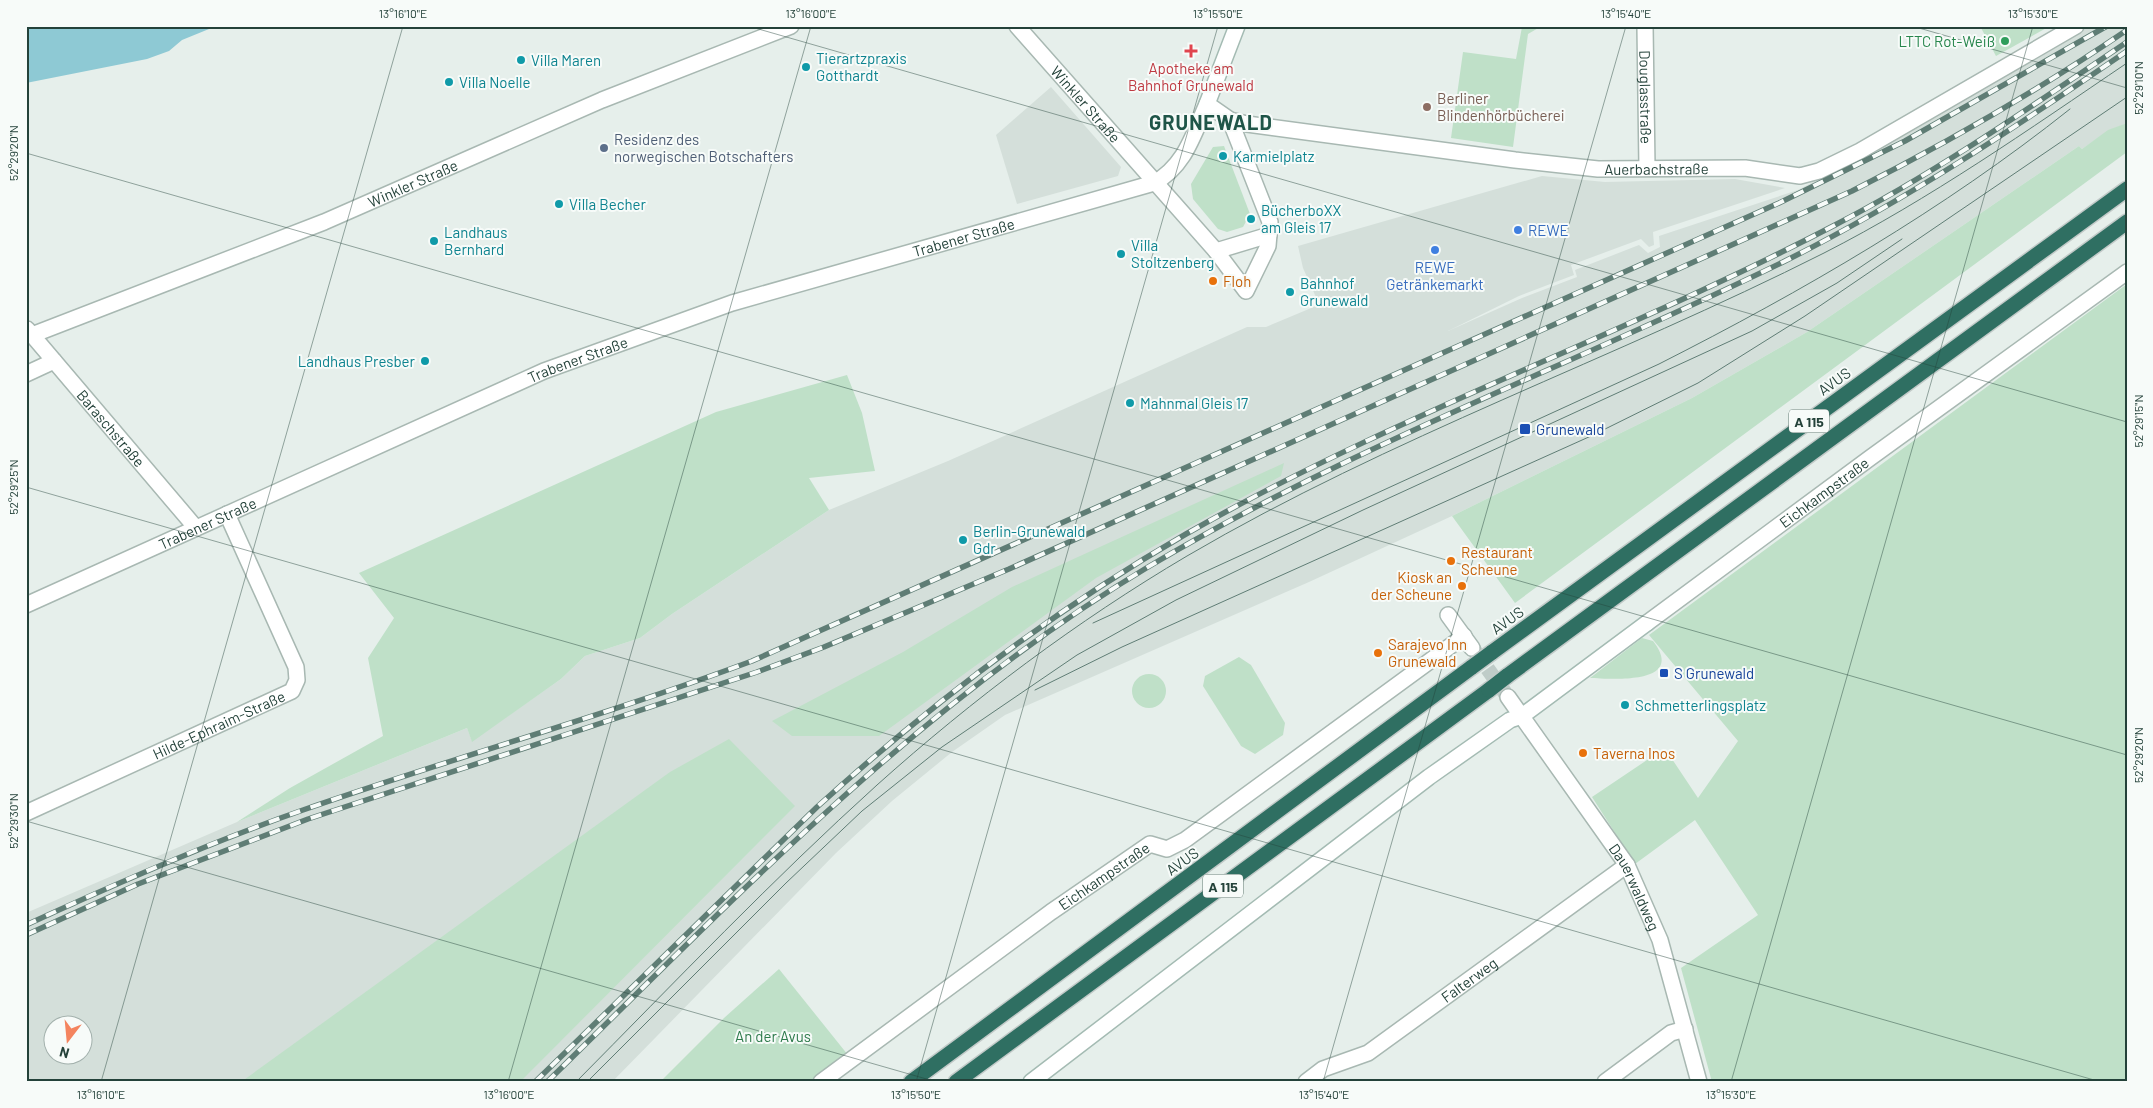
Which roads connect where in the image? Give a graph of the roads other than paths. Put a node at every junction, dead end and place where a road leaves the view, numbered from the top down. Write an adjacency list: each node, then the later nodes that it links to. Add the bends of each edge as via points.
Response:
1 (791, 26): 15 (street, Winkler Straße, via 602,100 324,222)
2 (1017, 26): 9 (street, Winkler Straße)
3 (1237, 26): 6 (street, Trabener Straße)
4 (1645, 26): 8 (street, Douglasstraße)
5 (2076, 26): 8 (street, Auerbachstraße, via 1860,151 1819,171 1794,176 1745,168)
6 (1207, 104): 7 (street, Auerbachstraße); 9 (street, Trabener Straße, via 1177,166 1169,175)
7 (1230, 120): 8 (street, Auerbachstraße, via 1515,160 1598,168); 12 (street, via 1270,222)
8 (1647, 168)
9 (1154, 182): 13 (street, Winkler Straße); 18 (street, Trabener Straße, via 732,304 571,361)
10 (2127, 189): 28 (highway, AVUS / A 115, bridge, via 1472,666)
11 (2127, 222): 29 (highway, A 115, bridge)
12 (1269, 236): 13 (street); 13 (street, Winkler Straße, via 1268,246 1246,291)
13 (1216, 251)
14 (2127, 272): 23 (street, Eichkampstraße)
15 (29, 331): 16 (street, Baraschstraße)
16 (54, 361): 17 (street); 19 (street, Baraschstraße)
17 (26, 374)
18 (227, 514): 19 (street, Trabener Straße); 24 (street, Hilde-Ephraim-Straße, via 296,667 297,680 292,691)
19 (196, 528): 20 (street, Trabener Straße)
20 (26, 605)
21 (1448, 614): 27 (street, Eichkampstraße, via 1468,642 1185,840 1167,849 1150,844 1068,900)
22 (1508, 697): 23 (street)
23 (1522, 716): 25 (street, Dauerwaldweg); 30 (street, Eichkampstraße, via 1510,720 1429,777)
24 (26, 813)
25 (1627, 865): 26 (street, Dauerwaldweg, via 1660,940); 31 (street, Falterweg, via 1368,1054 1323,1069)
26 (1685, 1029): 32 (street, via 1671,1034); 33 (street, Dauerwaldweg)
27 (821, 1082)
28 (911, 1082)
29 (956, 1082)
30 (1030, 1082)
31 (1306, 1082)
32 (1605, 1082)
33 (1699, 1082)

